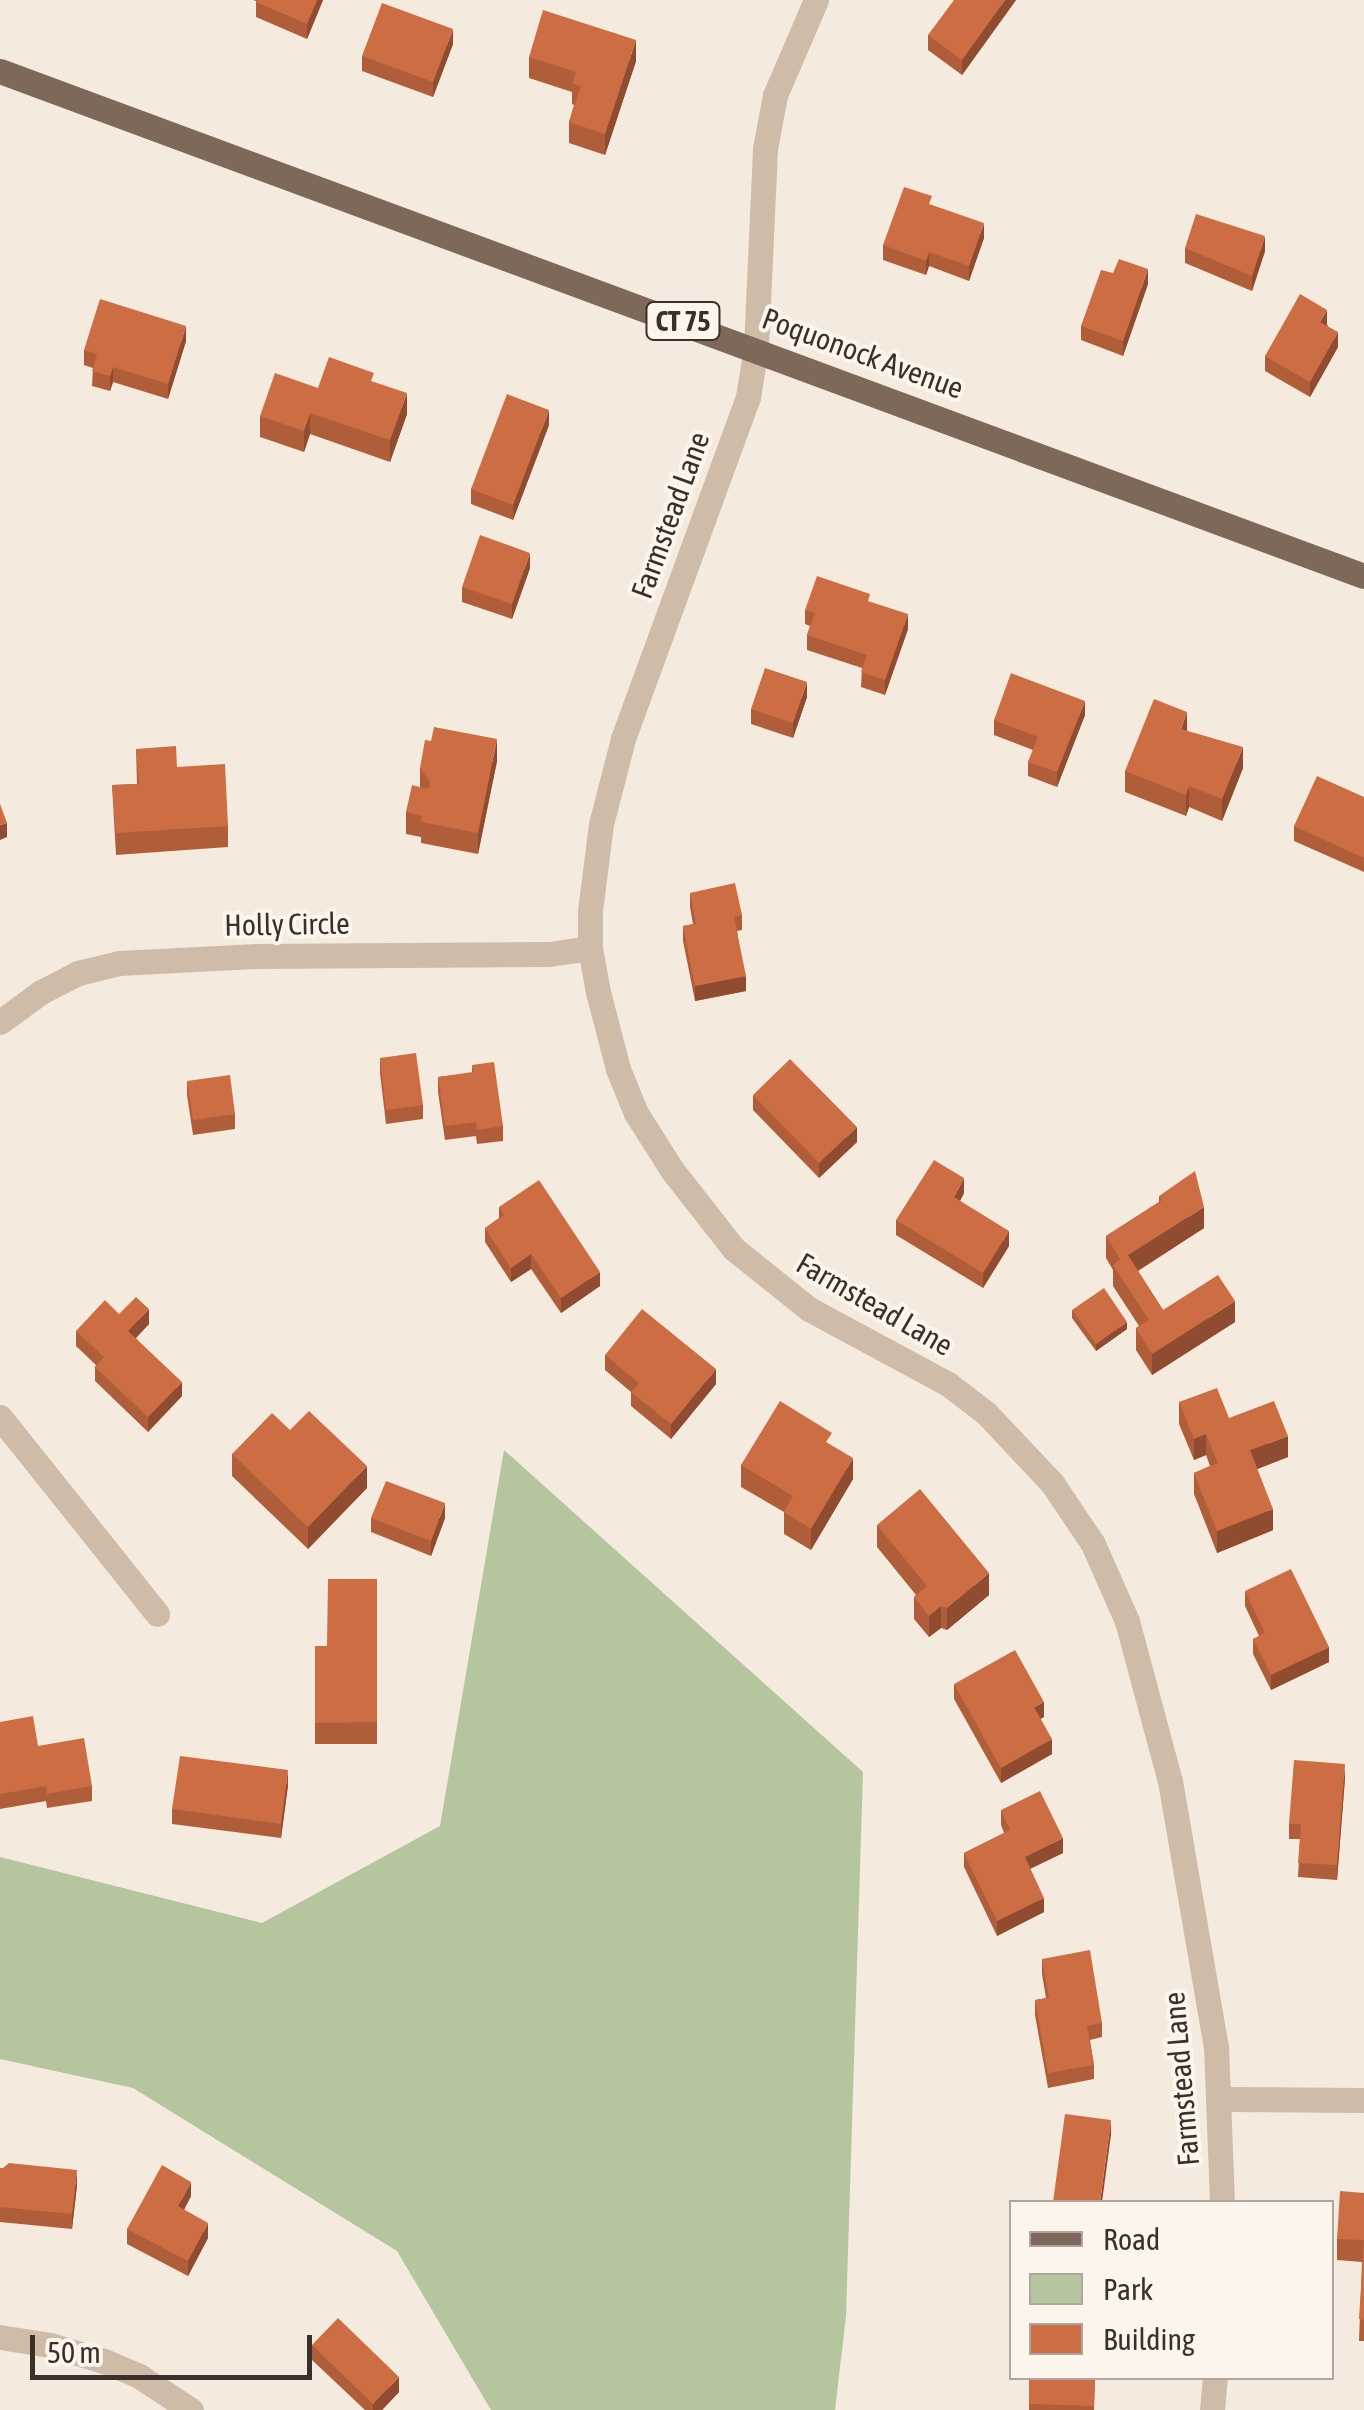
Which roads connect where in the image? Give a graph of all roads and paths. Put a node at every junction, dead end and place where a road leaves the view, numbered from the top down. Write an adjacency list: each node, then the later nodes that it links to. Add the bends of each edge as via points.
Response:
1 (816, 0): 3 (street, Farmstead Lane, via 775,95 765,149)
2 (0, 70): 3 (main road, Poquonock Avenue / CT 75)
3 (756, 348): 4 (main road, Poquonock Avenue / CT 75); 5 (street, Farmstead Lane, via 748,396 610,781 592,875)
4 (1364, 576)
5 (590, 948): 6 (street, Holly Circle, via 133,962 78,973); 9 (street, Farmstead Lane, via 608,1038 636,1113 711,1222 767,1279 808,1309 948,1384 986,1413 1052,1483 1093,1544 1128,1621 1163,1748 1197,1923)
6 (0, 1022)
7 (0, 1417): 8 (street)
8 (157, 1614)
9 (1220, 2099): 10 (street); 11 (street, Farmstead Lane)
10 (1364, 2100)
11 (1222, 2200)
12 (0, 2338): 14 (street, via 104,2361)
13 (1215, 2380): 15 (street)
14 (191, 2410)
15 (1212, 2410)

